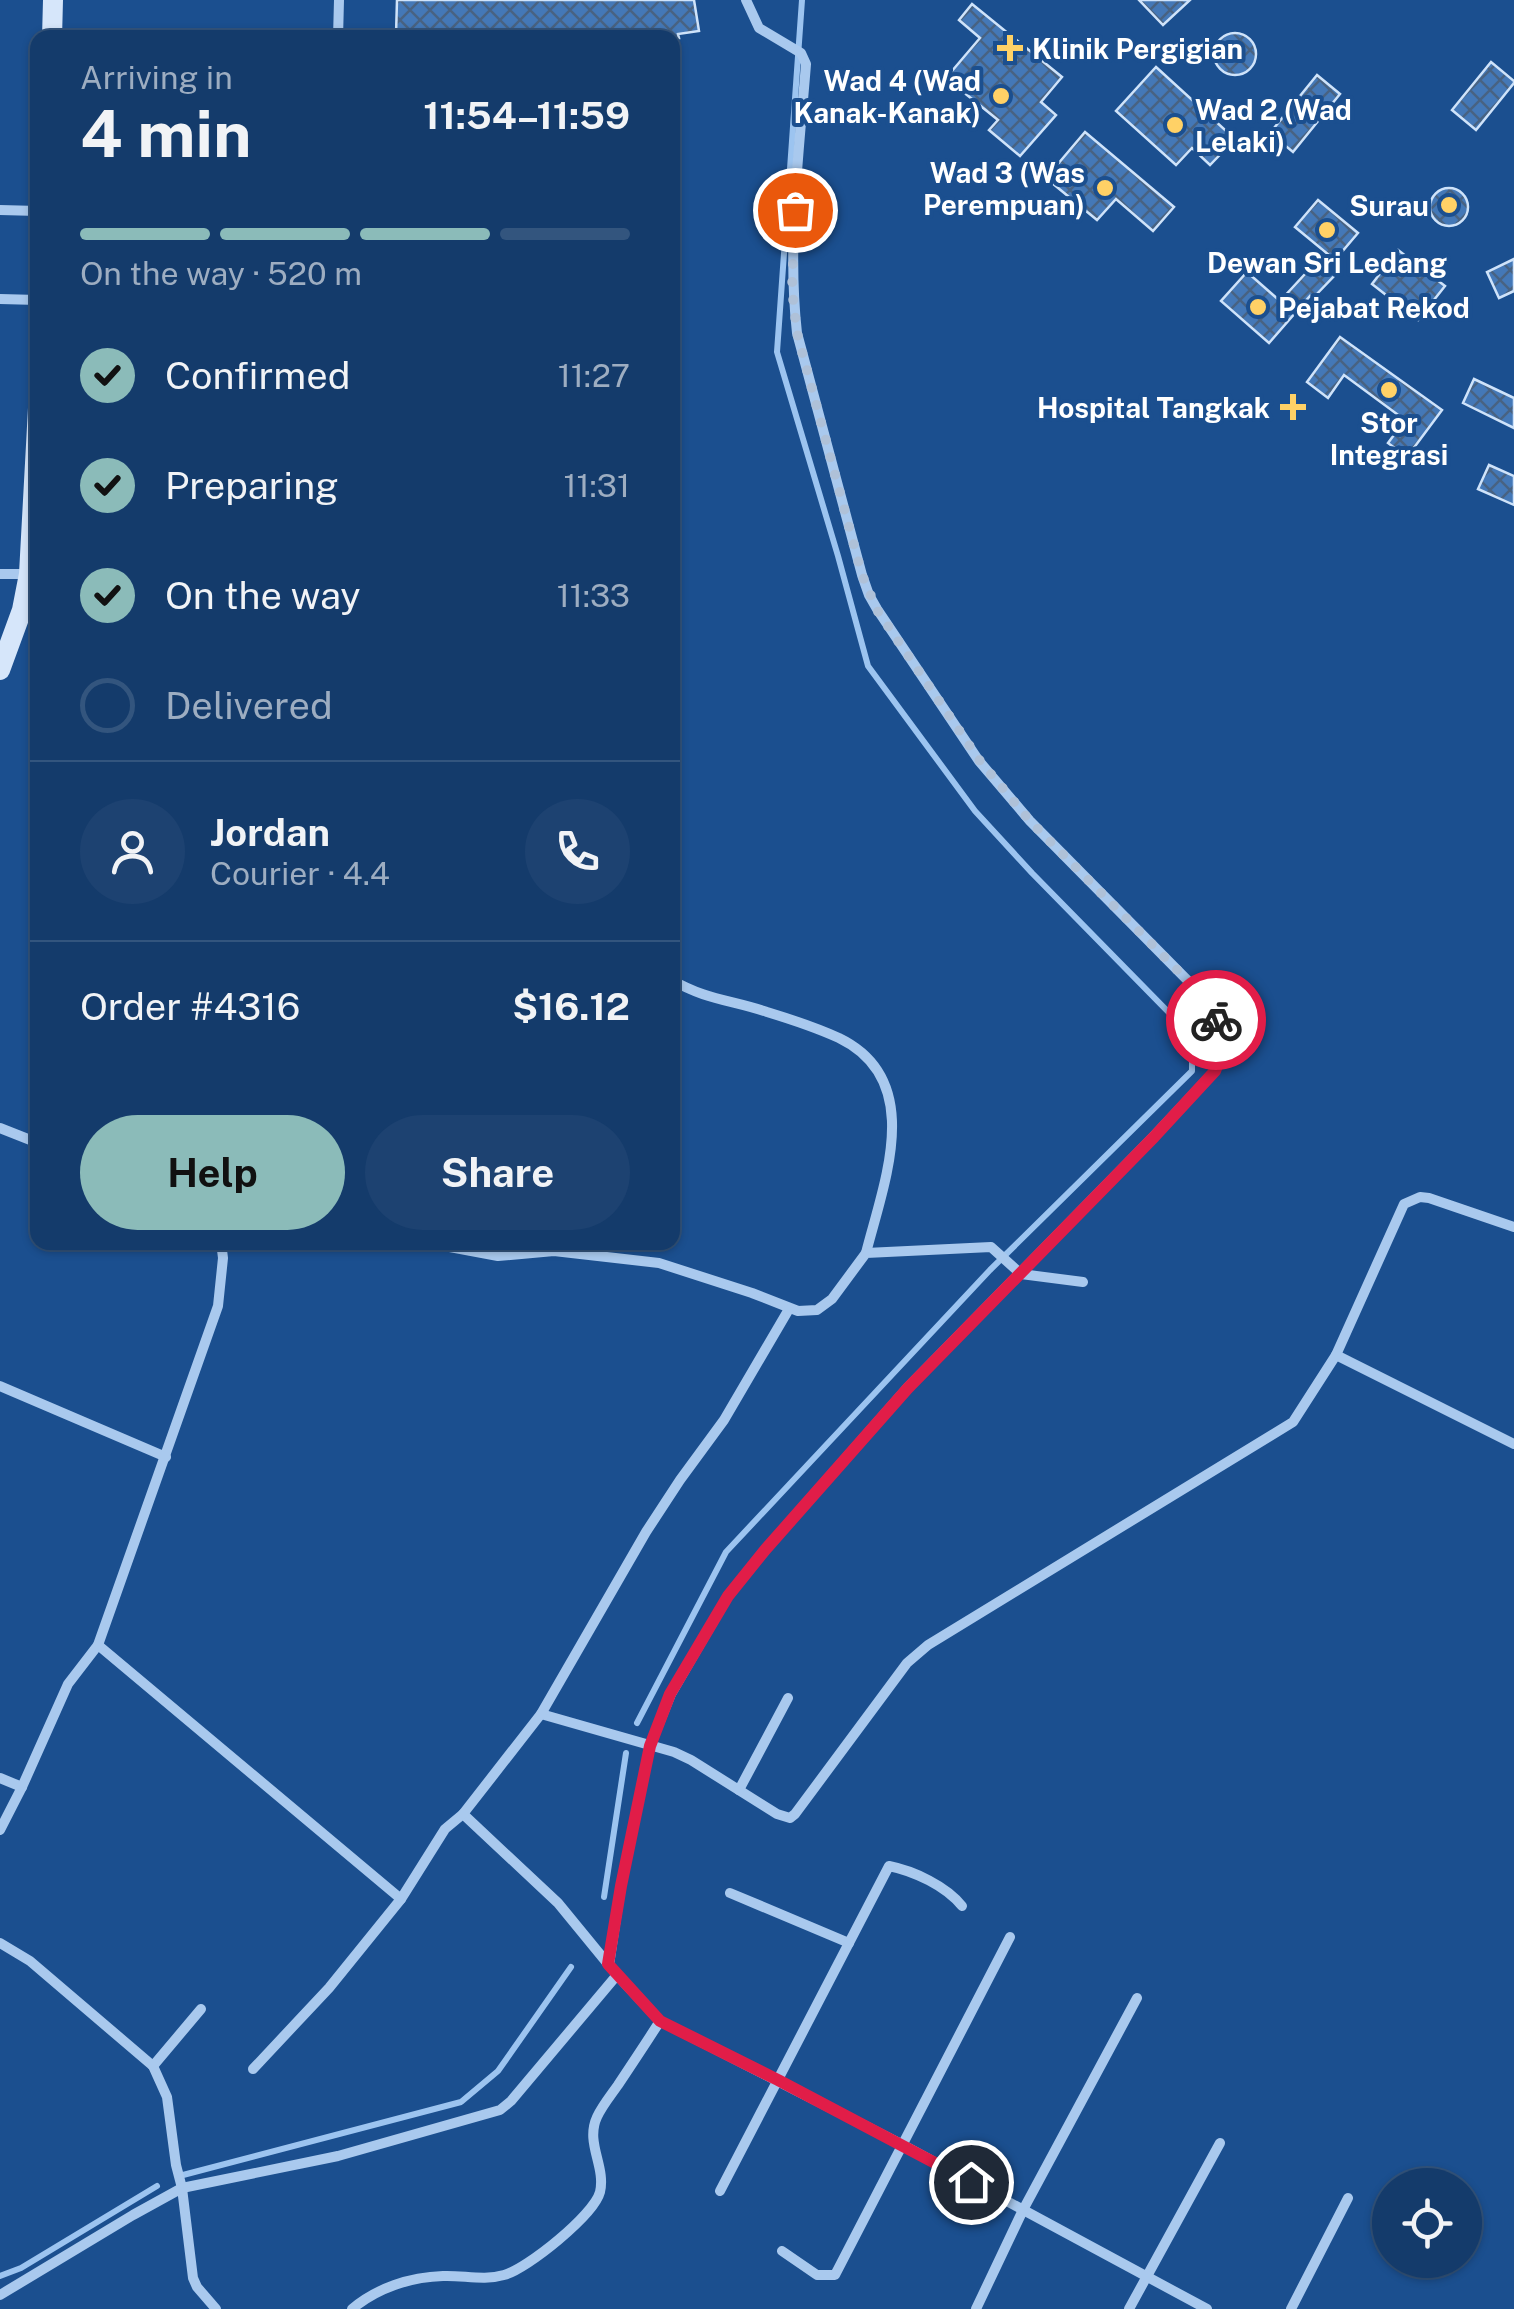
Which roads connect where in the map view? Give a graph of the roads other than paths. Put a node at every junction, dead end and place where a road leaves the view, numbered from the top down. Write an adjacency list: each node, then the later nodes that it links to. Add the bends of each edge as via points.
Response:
1 (53, 0): 4 (street)
2 (339, 0): 5 (street)
3 (746, 0): 22 (street, via 759,28 801,53 806,64 792,261 797,333 869,594 980,761 1030,821 1203,996 1222,1038 1215,1071)
4 (52, 30)
5 (338, 30)
6 (0, 210): 7 (street)
7 (30, 211)
8 (0, 299): 9 (street)
9 (30, 300)
10 (30, 556): 12 (street)
11 (0, 574): 12 (street)
12 (29, 574): 13 (street)
13 (30, 610): 14 (street)
14 (0, 670)
15 (680, 985): 21 (street, via 841,1039 880,1074 890,1096 891,1146)
16 (0, 1128): 17 (street)
17 (30, 1139)
18 (1514, 1227): 25 (street, via 1429,1198 1404,1204)
19 (222, 1250): 28 (street, via 218,1306)
20 (466, 1250): 24 (street, via 660,1263)
21 (866, 1253): 22 (street, via 990,1247); 24 (street, via 832,1299 816,1310)
22 (1018, 1270): 23 (street); 32 (street, via 728,1596 670,1694)
23 (1083, 1282)
24 (790, 1309): 31 (street, via 620,1573)
25 (1336, 1355): 27 (street); 35 (street, via 1285,1428 907,1662 790,1818)
26 (0, 1386): 28 (street)
27 (1514, 1444)
28 (166, 1457): 29 (street)
29 (98, 1645): 34 (street, via 68,1684); 39 (street)
30 (788, 1698): 35 (street)
31 (541, 1714): 32 (street); 36 (street)
32 (650, 1746): 35 (street, via 691,1760); 44 (street)
33 (0, 1778): 34 (street)
34 (22, 1787): 37 (street)
35 (739, 1790)
36 (463, 1814): 39 (street, via 445,1829); 44 (street, via 558,1903)
37 (0, 1830)
38 (730, 1893): 43 (street)
39 (401, 1899): 50 (street)
40 (962, 1906): 43 (street, via 890,1866)
41 (1010, 1937): 53 (street)
42 (0, 1943): 49 (street)
43 (849, 1943): 51 (street)
44 (608, 1964): 45 (street)
45 (617, 1975): 48 (street); 54 (street, via 500,2110 338,2156)
46 (1137, 1998): 57 (street)
47 (201, 2008): 49 (street)
48 (660, 2021): 51 (street); 62 (street, via 596,2119 592,2139 600,2194 588,2213 521,2270 412,2280)
49 (153, 2066): 54 (street, via 167,2096)
50 (253, 2069)
51 (778, 2080): 53 (street); 55 (street)
52 (1220, 2142): 59 (street)
53 (901, 2144): 57 (street); 58 (street, via 834,2276 818,2275)
54 (182, 2188): 60 (street); 61 (street, via 194,2283)
55 (720, 2191)
56 (1348, 2198): 66 (street)
57 (1024, 2210): 59 (street); 63 (street)
58 (782, 2251)
59 (1146, 2277): 64 (street); 65 (street)
60 (0, 2296)
61 (216, 2309)
62 (352, 2309)
63 (976, 2309)
64 (1129, 2309)
65 (1207, 2309)
66 (1291, 2309)

